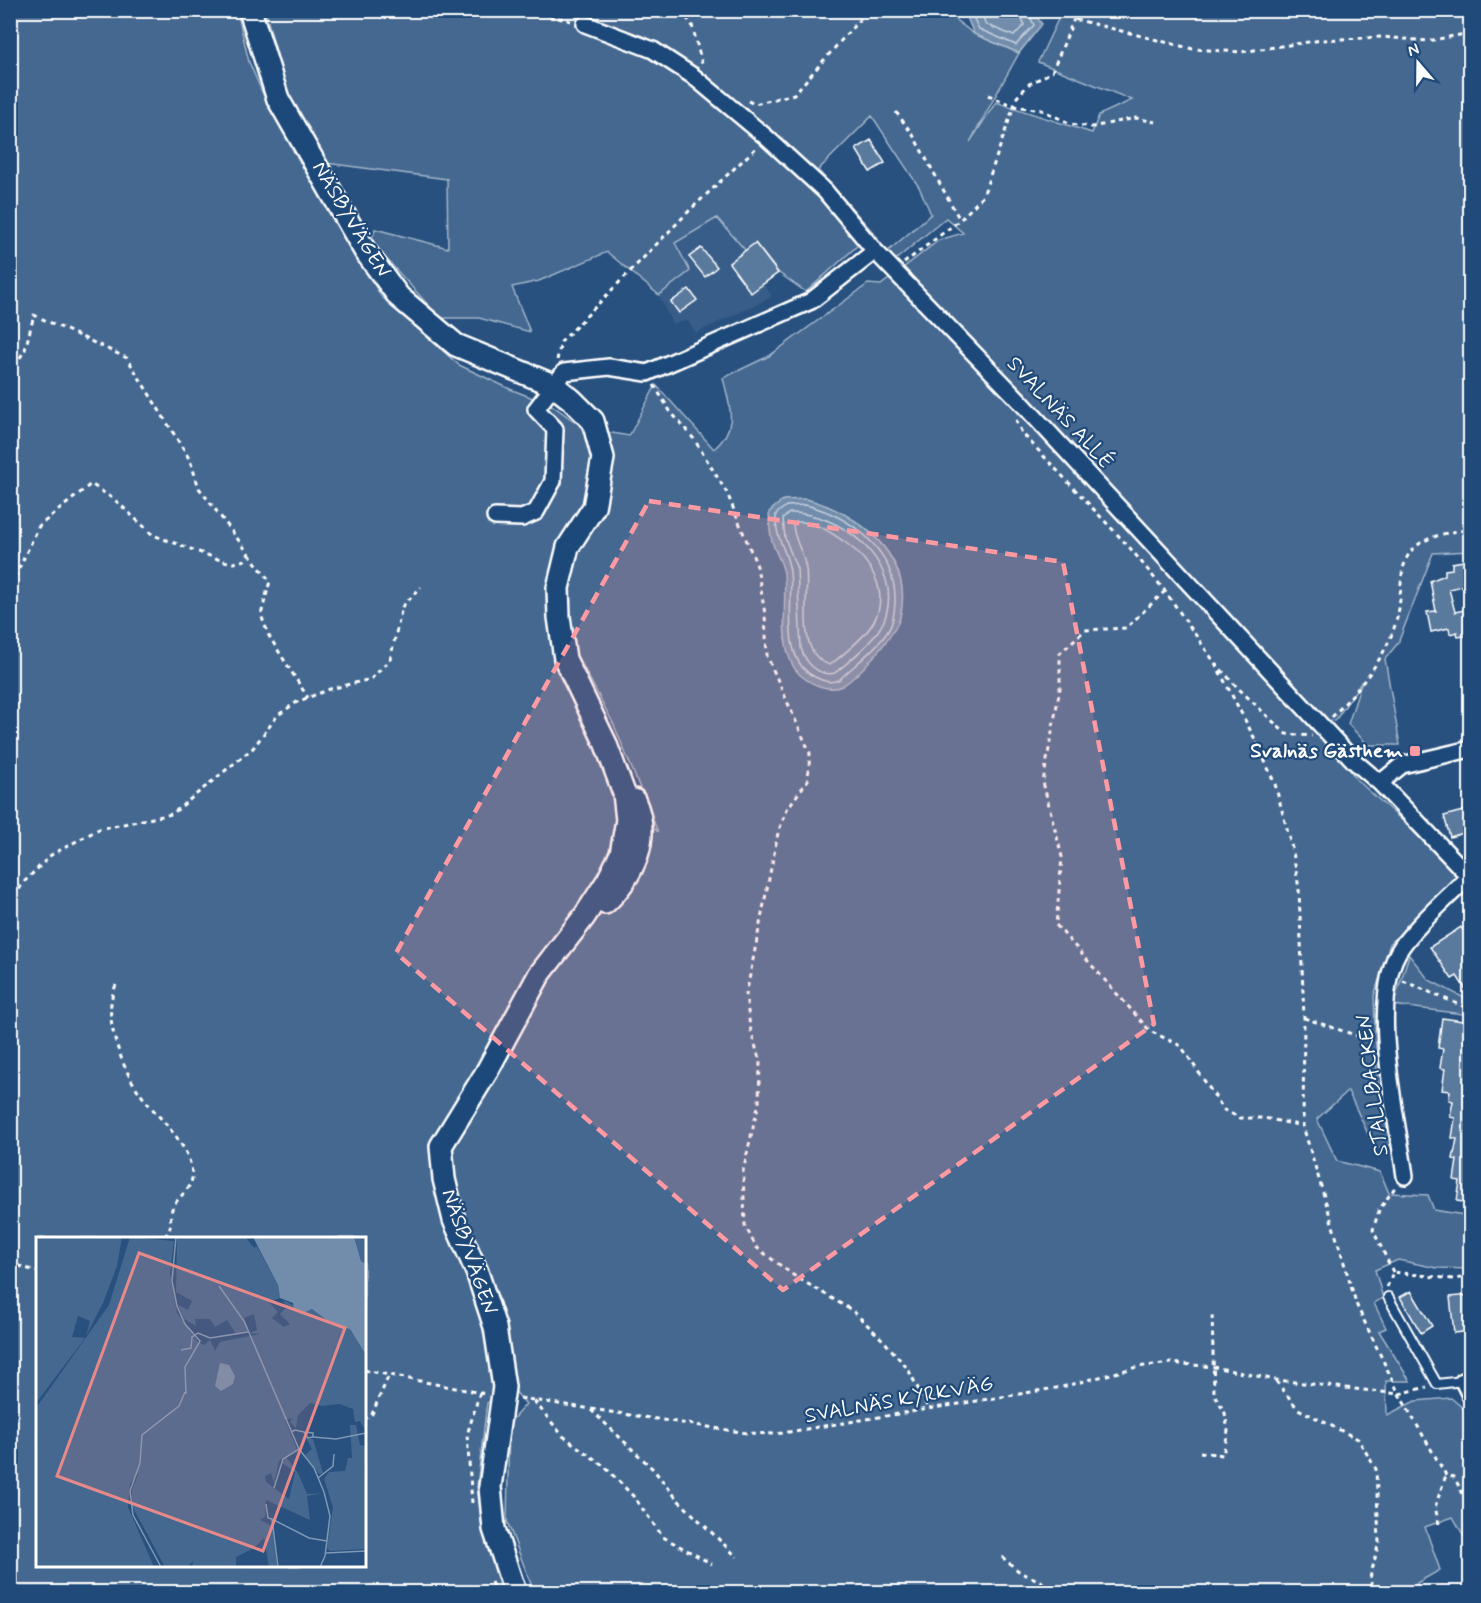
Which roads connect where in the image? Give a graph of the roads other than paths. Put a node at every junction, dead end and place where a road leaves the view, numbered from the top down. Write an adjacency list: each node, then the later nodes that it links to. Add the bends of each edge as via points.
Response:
1 (250, 10): 4 (street, NÄSBYVÄGEN, via 278,99 365,251 399,297 456,345)
2 (585, 24): 3 (street, SVALNÄS ALLÉ, via 653,50 708,88 825,191)
3 (875, 251): 4 (street, via 811,301 647,373 587,368 564,372); 7 (street, SVALNÄS ALLÉ, via 1354,761)
4 (553, 385): 5 (street, via 536,409 555,429 554,481 536,512 522,518); 13 (street, NÄSBYVÄGEN, via 593,421 603,458 594,507 568,547 558,588 559,617 566,659 619,777 627,819 621,854 608,880 539,975 441,1146 454,1220 495,1327 504,1387 490,1487 494,1529)
5 (495, 517)
6 (1468, 753): 7 (street, via 1402,765)
7 (1380, 783): 8 (street, SVALNÄS ALLÉ)
8 (1470, 877): 9 (street, STALLBACKEN, via 1401,947 1389,975 1384,1000 1387,1045)
9 (1405, 1176)
10 (1388, 1297): 11 (lane, via 1437,1384)
11 (1467, 1380): 12 (street)
12 (1470, 1395)
13 (515, 1593)

